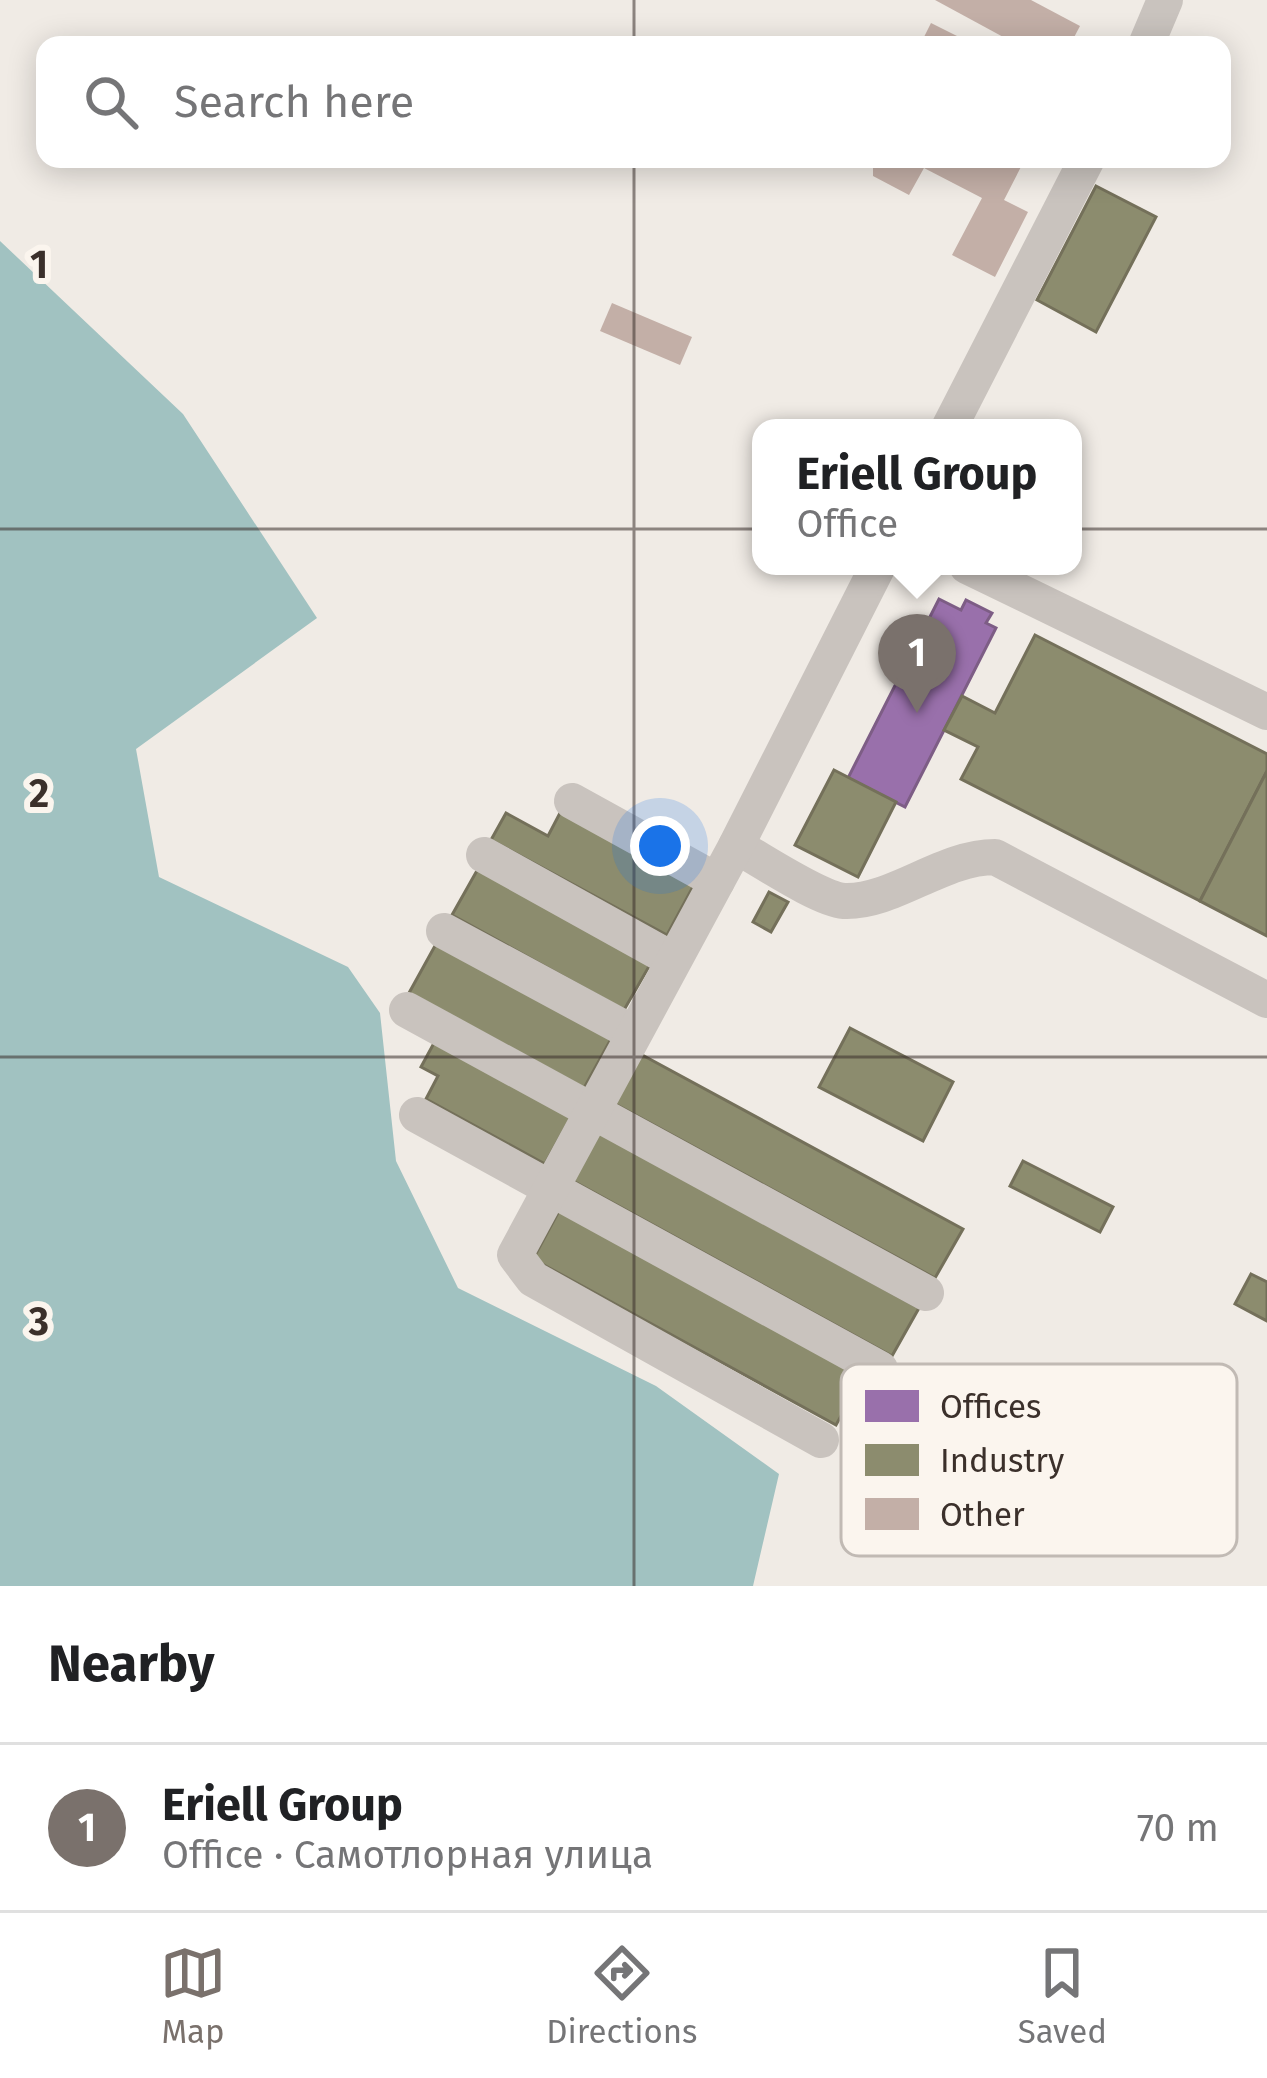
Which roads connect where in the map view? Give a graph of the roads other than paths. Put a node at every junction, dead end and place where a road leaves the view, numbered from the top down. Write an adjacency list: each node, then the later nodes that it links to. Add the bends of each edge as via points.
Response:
1 (1165, 0): 2 (street)
2 (1150, 36)
3 (1083, 168): 4 (street)
4 (954, 419)
5 (873, 575): 9 (street)
6 (986, 575): 7 (street)
7 (1267, 712)
8 (572, 801): 11 (street)
9 (736, 846): 11 (street); 14 (street, via 839,901 971,857 995,857)
10 (484, 855): 13 (street)
11 (717, 881): 13 (street)
12 (444, 931): 16 (street)
13 (673, 960): 16 (street)
14 (1267, 1000)
15 (407, 1010): 17 (street)
16 (633, 1033): 17 (street)
17 (590, 1110): 19 (street); 20 (street)
18 (417, 1115): 19 (street)
19 (548, 1187): 21 (street); 22 (street, via 515,1255 533,1279)
20 (926, 1293)
21 (871, 1364)
22 (821, 1440)

